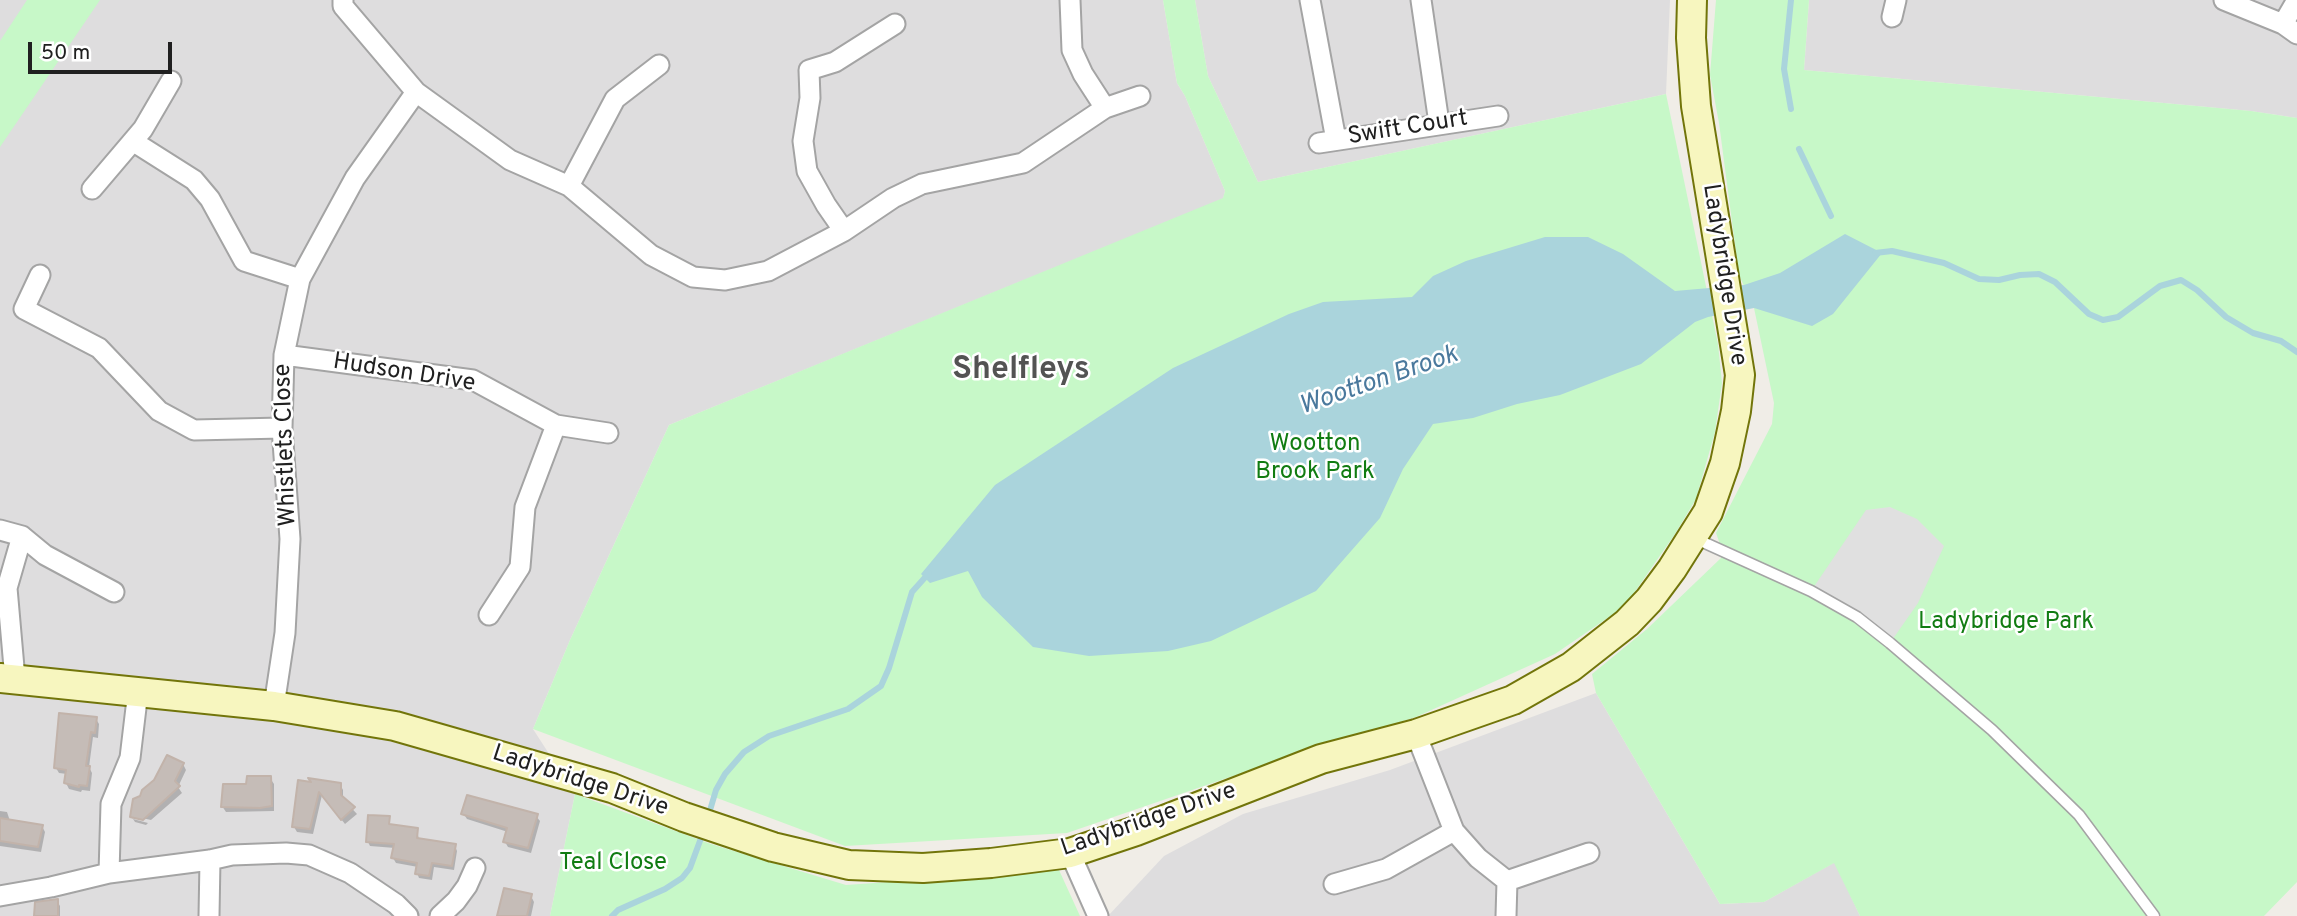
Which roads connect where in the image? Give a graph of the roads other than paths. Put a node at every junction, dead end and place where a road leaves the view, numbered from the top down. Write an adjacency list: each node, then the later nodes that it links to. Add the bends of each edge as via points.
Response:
1 (343, 0): 12 (street, via 343,6)
2 (1070, 0): 14 (street, via 1072,50)
3 (1310, 0): 16 (street, Swift Court, via 1327,142)
4 (1421, 0): 16 (street)
5 (1692, 0): 29 (street, Ladybridge Drive, via 1696,106 1740,375 1725,463 1708,512)
6 (2224, 0): 9 (street)
7 (2297, 0): 9 (street)
8 (895, 24): 20 (street, via 835,62 809,70 803,141 807,171)
9 (2290, 29)
10 (659, 65): 18 (street, via 615,99)
11 (171, 81): 17 (street)
12 (416, 92): 18 (street, via 510,160); 22 (street, Whistlets Close, via 355,178)
13 (1140, 96): 14 (street)
14 (1105, 108): 20 (street, via 1023,163 922,184)
15 (1498, 116): 16 (street, Swift Court)
16 (1439, 123)
17 (134, 142): 19 (street); 22 (street, via 194,180 244,261)
18 (569, 186): 20 (street, via 650,255 693,277 725,280 768,271)
19 (92, 189)
20 (844, 231)
21 (40, 275): 25 (street, via 24,309 99,348 159,411 194,430)
22 (300, 279): 23 (street, Whistlets Close)
23 (284, 355): 24 (street, Hudson Drive, via 473,380); 25 (street, Whistlets Close)
24 (556, 425): 26 (street, Hudson Drive); 31 (street, via 525,507 520,567)
25 (282, 428): 34 (street, Whistlets Close, via 290,538 285,633)
26 (608, 433)
27 (0, 530): 28 (street)
28 (22, 537): 30 (street); 32 (street, via 7,588)
29 (1692, 537): 35 (street, Ladybridge Drive, via 1649,600 1571,667 1513,700); 50 (lane, via 1811,591 1857,617 1890,643 1992,730 2079,815)
30 (114, 592)
31 (489, 615)
32 (8, 678): 33 (street, Ladybridge Drive)
33 (138, 691): 34 (street, Ladybridge Drive); 41 (street, via 130,758 111,804)
34 (274, 706): 37 (street, Ladybridge Drive, via 395,726 496,753 612,788 773,847 849,865 923,868)
35 (1416, 734): 36 (street); 37 (street, Ladybridge Drive, via 1321,759)
36 (1454, 831): 42 (street); 43 (street, via 1386,869)
37 (1070, 853): 48 (street)
38 (1589, 853): 42 (street)
39 (210, 860): 41 (street); 45 (street); 46 (street, via 257,853 309,855 350,873)
40 (475, 869): 47 (street, via 456,901)
41 (109, 873): 44 (street)
42 (1507, 881): 49 (street)
43 (1334, 884)
44 (0, 896)
45 (209, 916)
46 (408, 916)
47 (440, 916)
48 (1098, 916)
49 (1506, 916)
50 (2154, 916)

